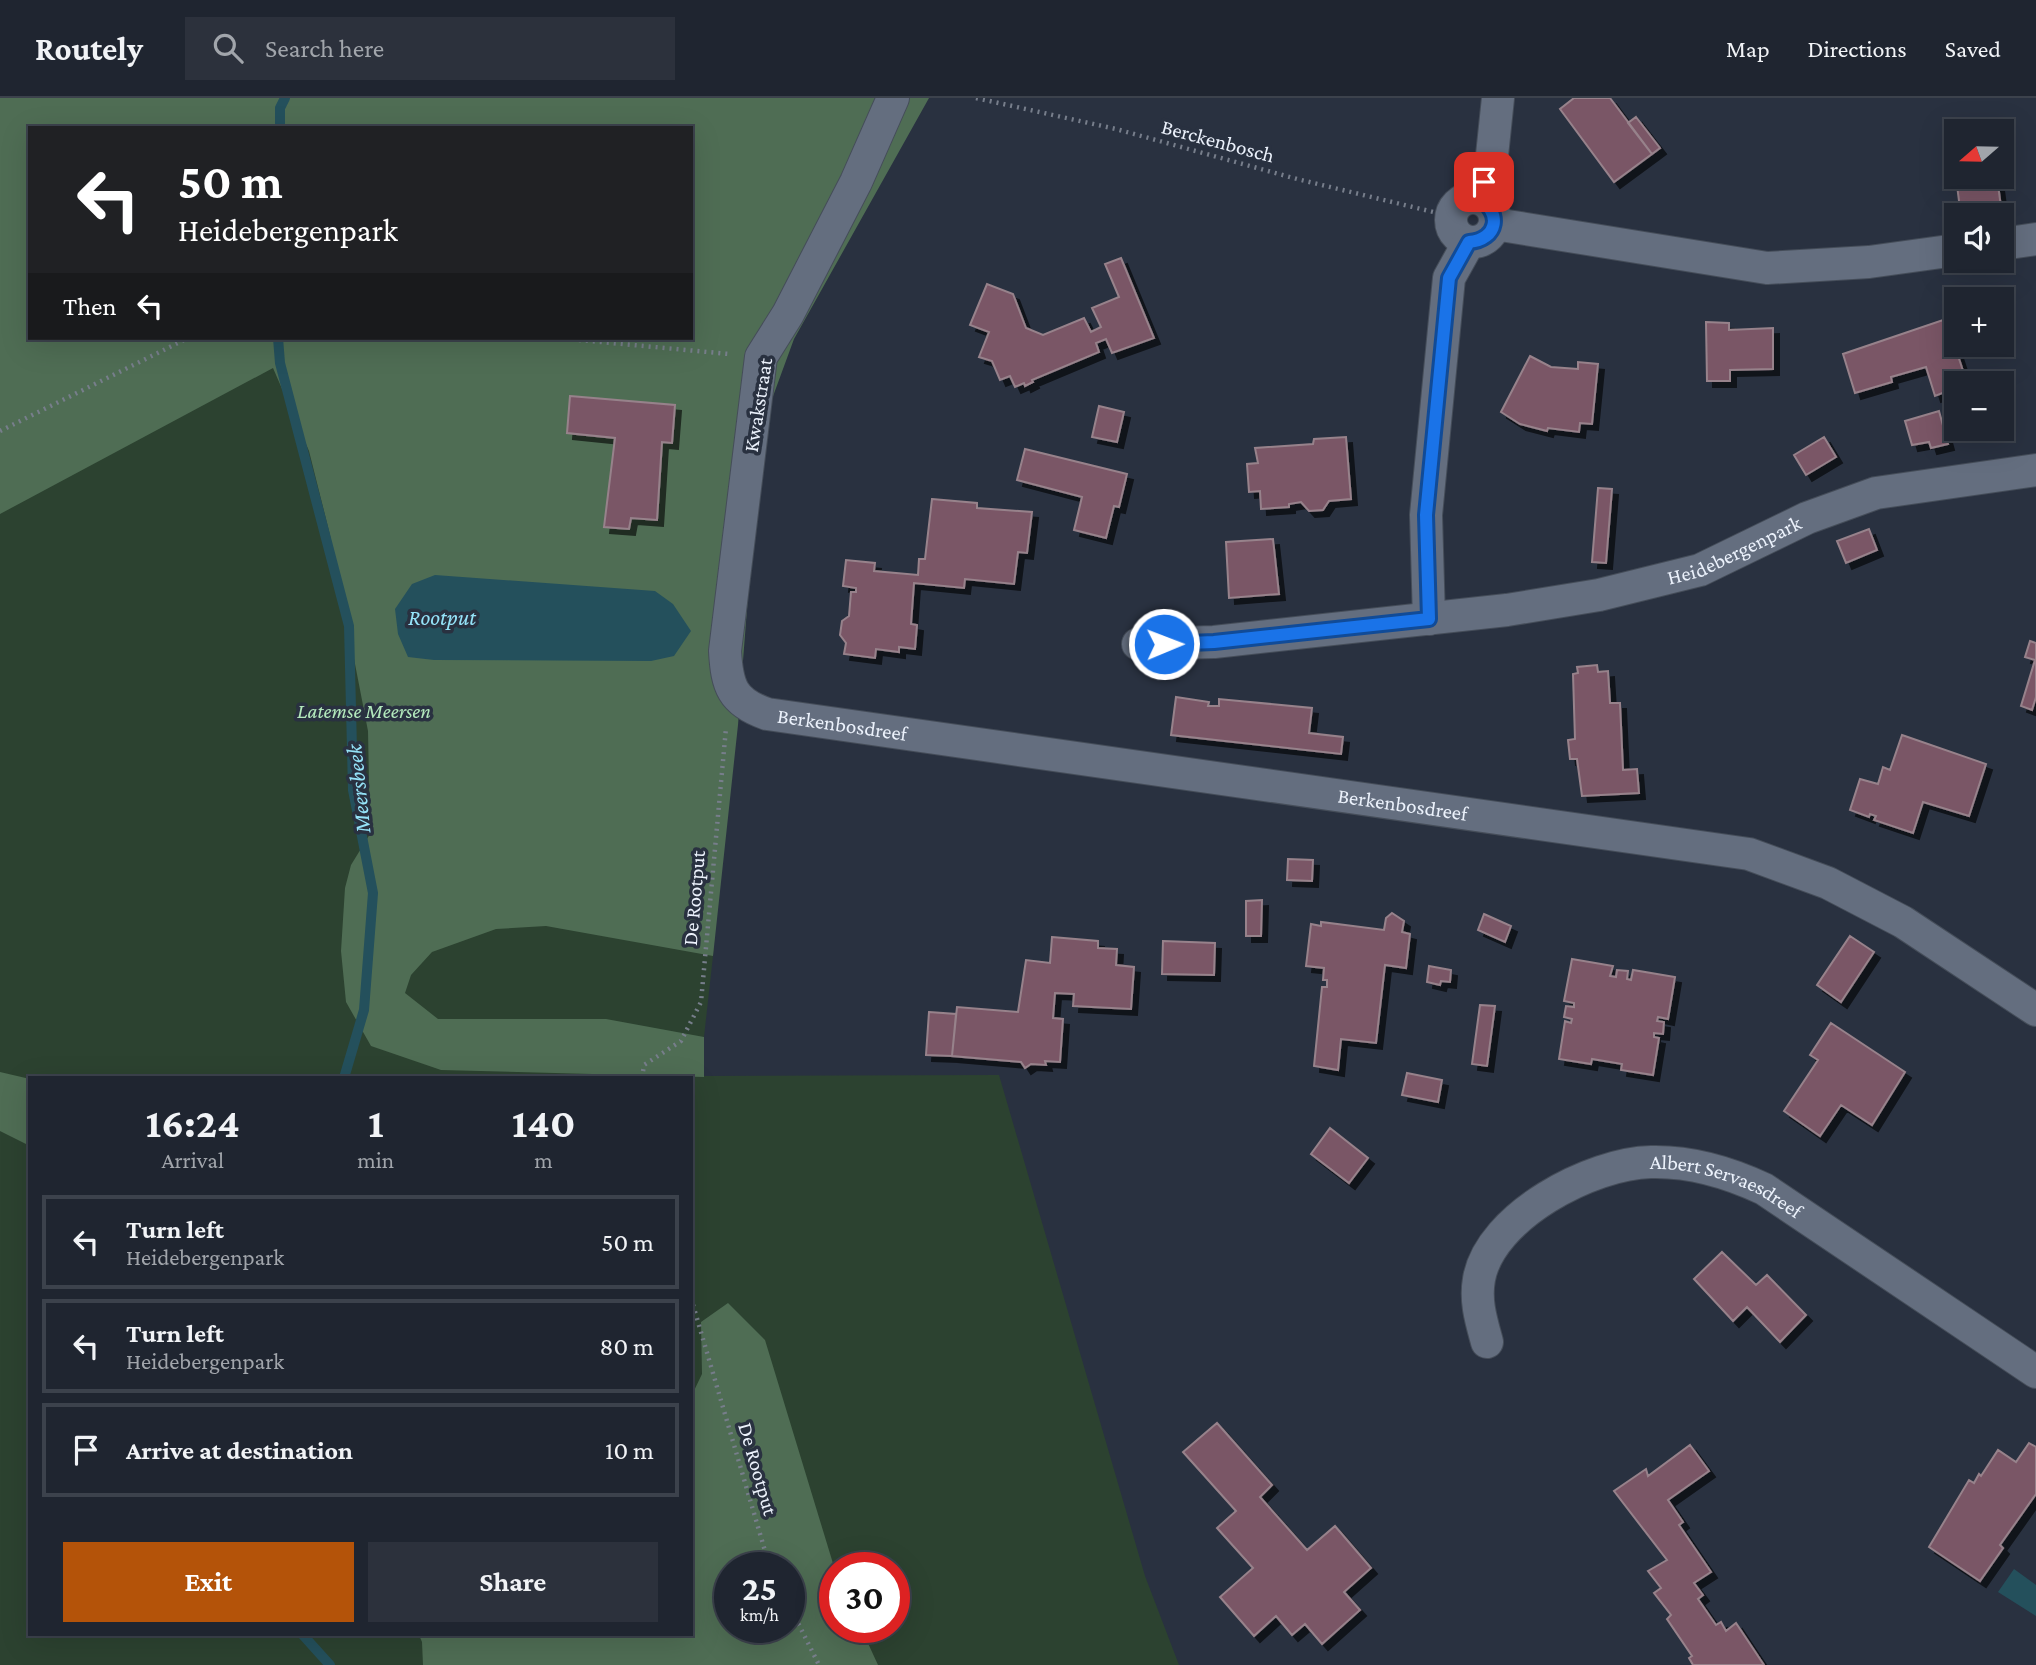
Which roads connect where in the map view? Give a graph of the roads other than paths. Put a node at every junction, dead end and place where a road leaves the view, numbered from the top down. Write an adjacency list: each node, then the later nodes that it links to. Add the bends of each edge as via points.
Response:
1 (893, 98): 12 (street, Kwakstraat, via 856,182 761,357 725,652 726,676)
2 (1498, 98): 3 (street, via 1491,165)
3 (1477, 198): 4 (street, via 1494,213); 6 (street, via 1456,206 1451,216 1452,228)
4 (1495, 224): 6 (street, via 1490,235); 8 (street, via 1767,268)
5 (2036, 239): 7 (street)
6 (1469, 242): 10 (street, via 1449,278 1426,515)
7 (2014, 242)
8 (1944, 252)
9 (2036, 470): 10 (street, Heidebergenpark, via 1876,493 1807,518 1700,570 1651,584)
10 (1429, 619): 11 (street, Heidebergenpark, via 1214,642)
11 (1138, 644)
12 (736, 697): 13 (street, Berkenbosdreef, via 767,714 1749,854 1828,883 1903,922)
13 (2036, 1010)
14 (1487, 1342): 15 (street, Albert Servaesdreef, via 1477,1308 1479,1277 1496,1241 1521,1215 1581,1179 1617,1166 1650,1162 1730,1173 1764,1189)
15 (2036, 1372)

